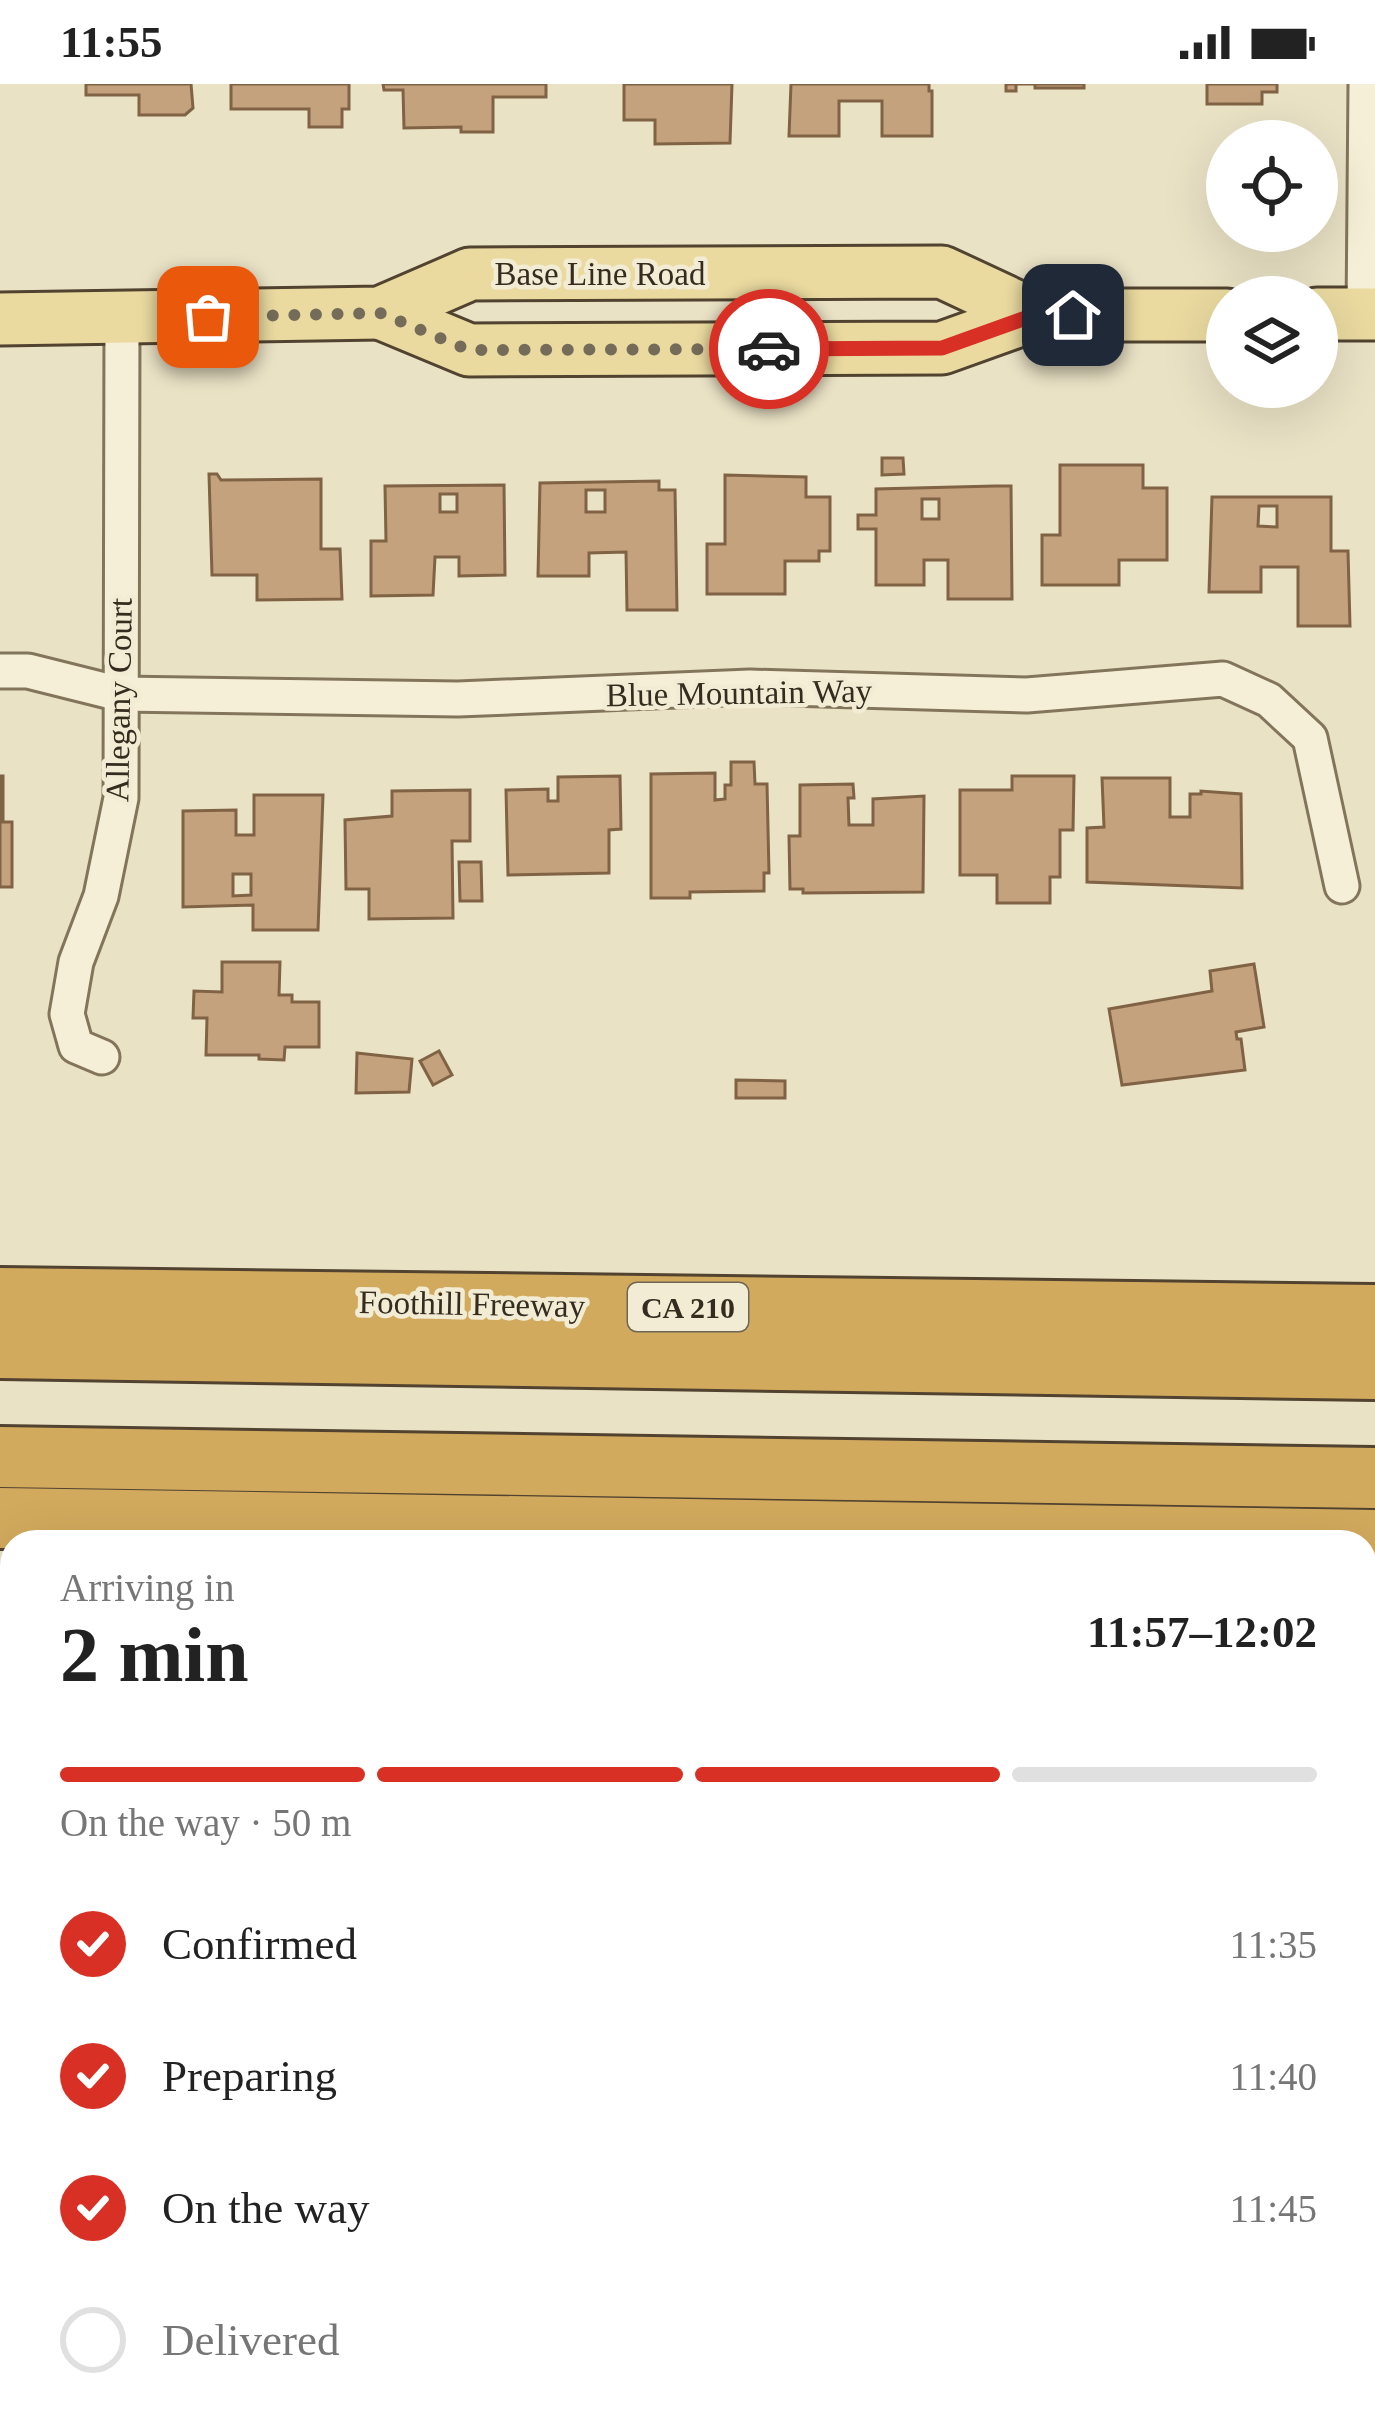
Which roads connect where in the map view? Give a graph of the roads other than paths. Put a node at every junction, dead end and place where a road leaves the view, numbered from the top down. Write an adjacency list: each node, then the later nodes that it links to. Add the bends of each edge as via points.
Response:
1 (1366, 84): 3 (street)
2 (380, 313): 4 (main road, Base Line Road, via 469,350 942,348); 4 (main road, Base Line Road, via 470,274 942,272); 6 (main road, Base Line Road)
3 (1352, 314)
4 (1034, 315): 5 (main road, Base Line Road)
5 (1206, 315)
6 (122, 319): 7 (main road, Base Line Road); 9 (street, Allegany Court)
7 (0, 320)
8 (0, 671): 9 (street, Blue Mountain Way)
9 (120, 694): 10 (street, Blue Mountain Way, via 458,699 750,687 1027,695 1223,679 1269,700 1310,738); 11 (street, Allegany Court, via 121,798 67,1014 76,1046)
10 (1342, 886)
11 (102, 1057)
12 (0, 1298): 13 (highway, Foothill Freeway / CA 210)
13 (1375, 1316)
14 (0, 1348): 15 (highway)
15 (1375, 1369)
16 (0, 1457): 17 (highway)
17 (1375, 1478)
18 (0, 1518): 19 (highway)
19 (750, 1530)

